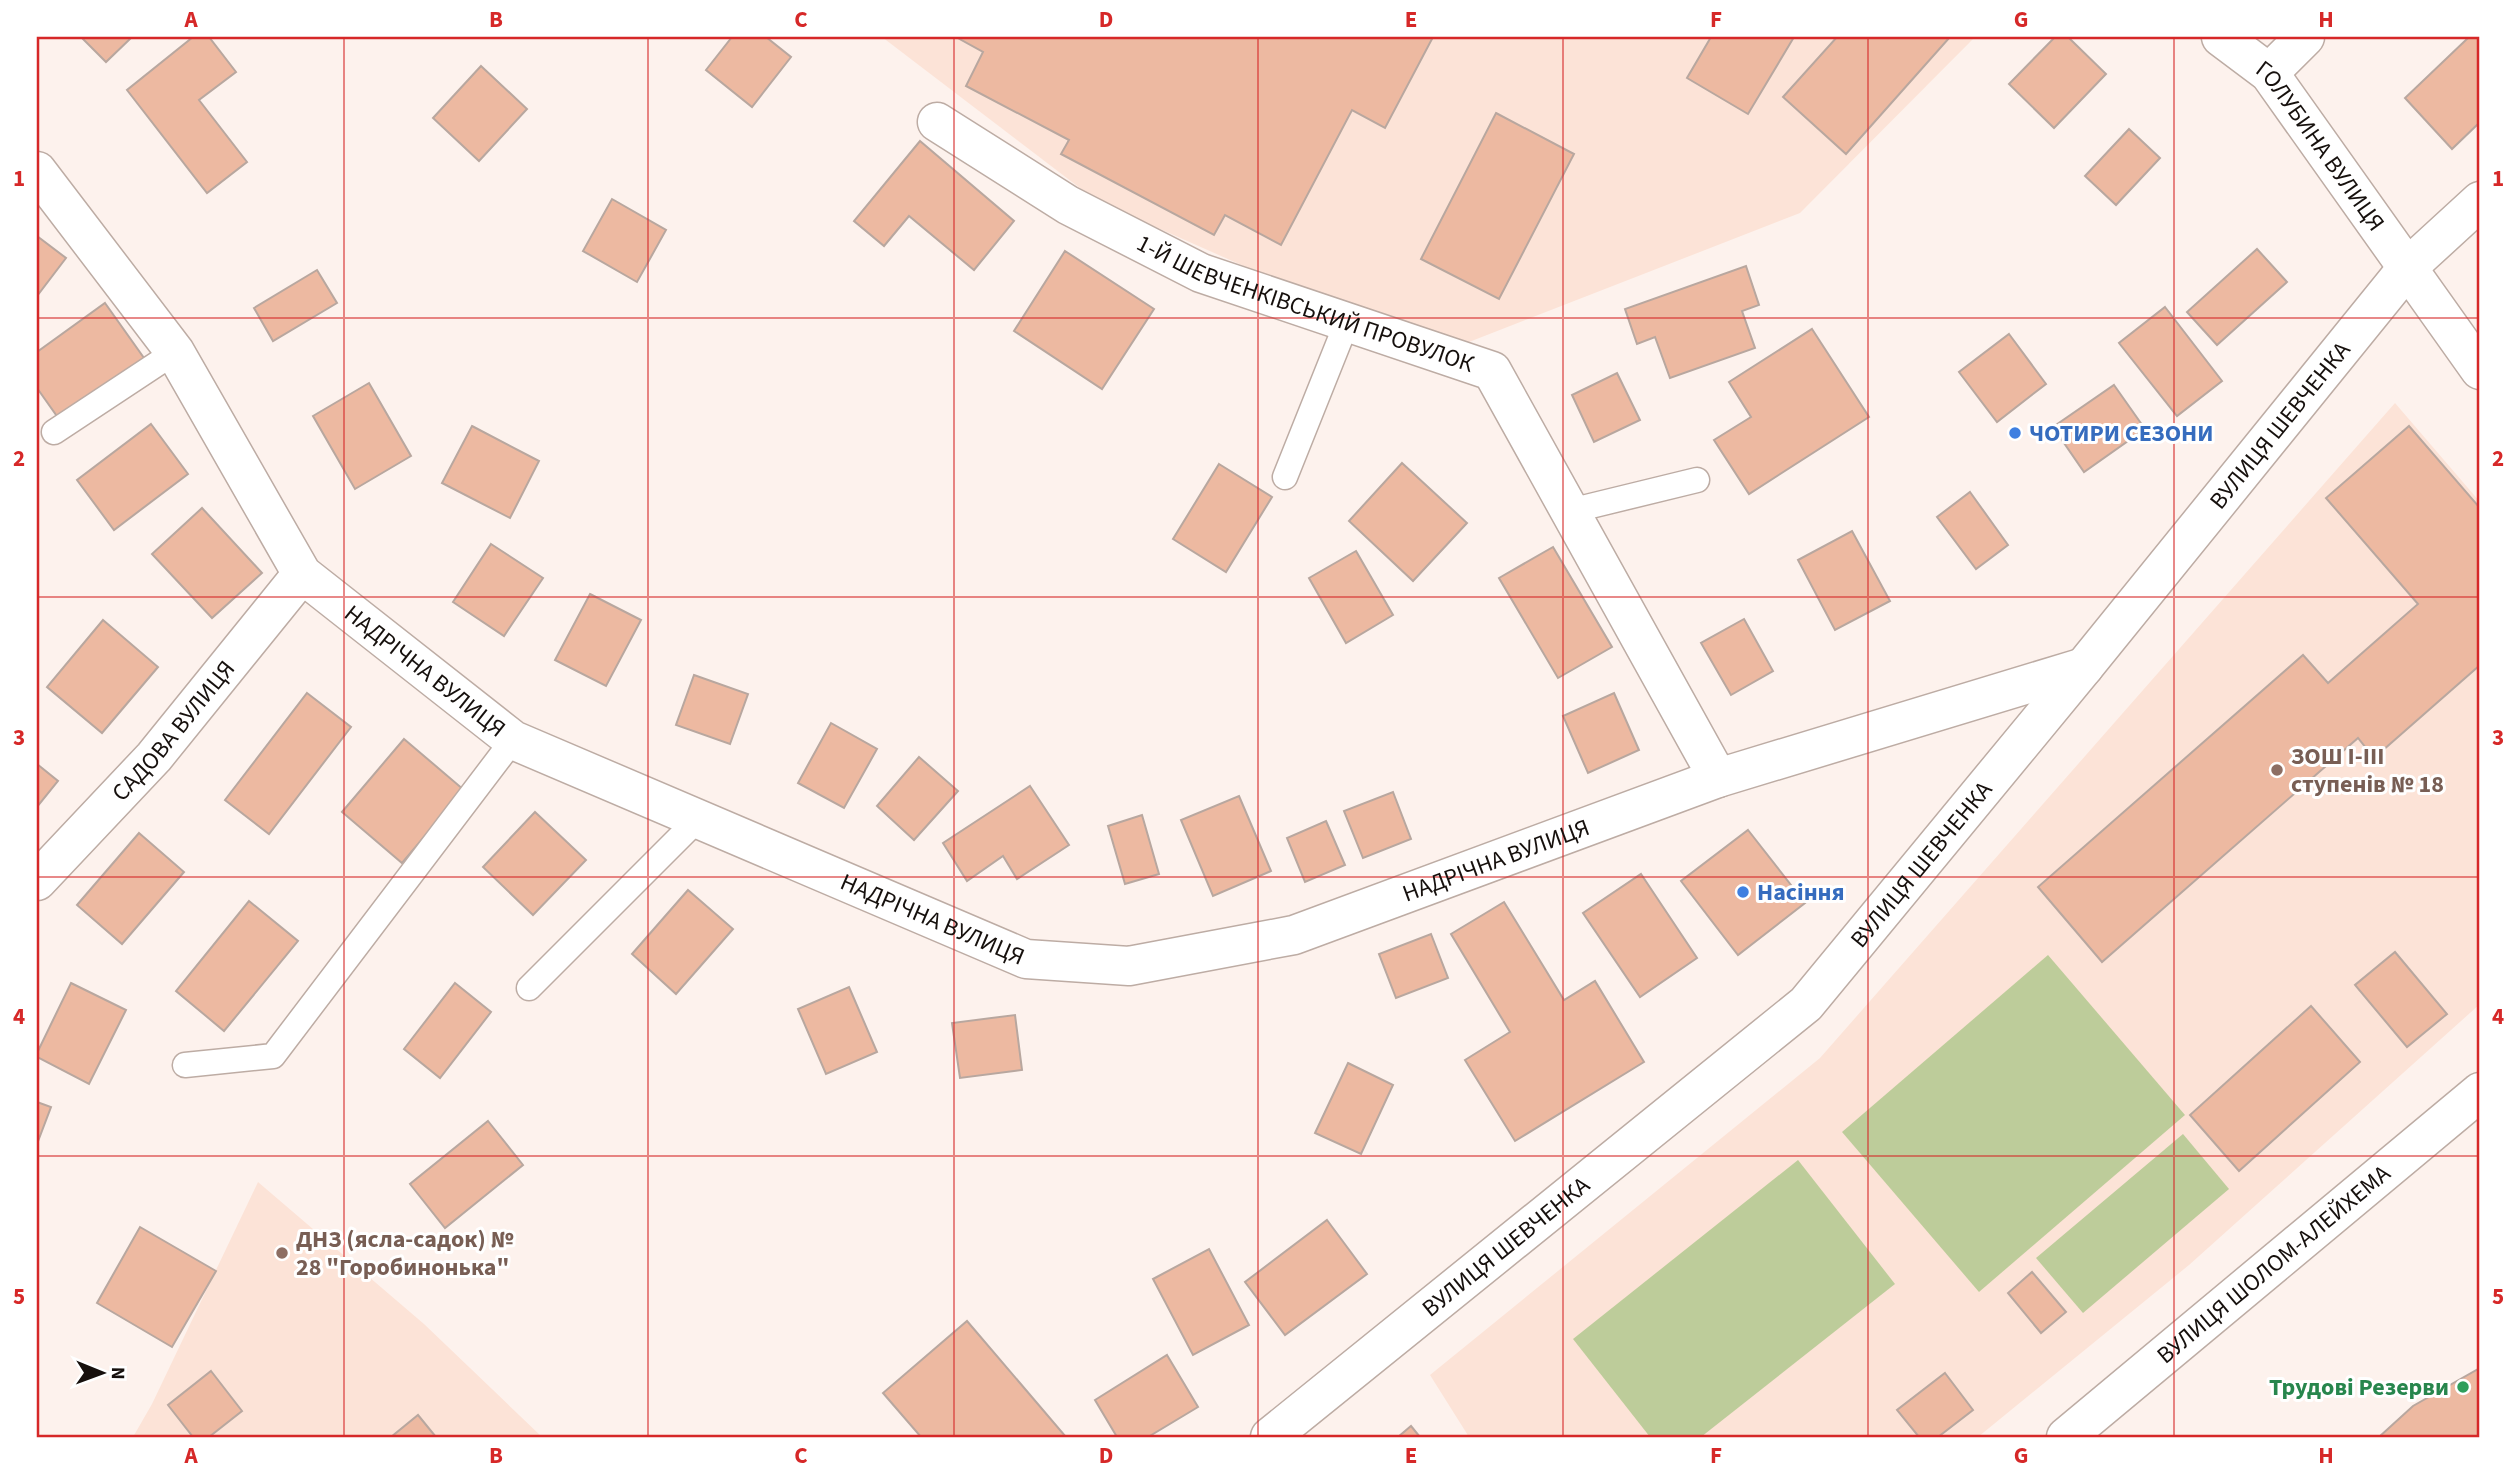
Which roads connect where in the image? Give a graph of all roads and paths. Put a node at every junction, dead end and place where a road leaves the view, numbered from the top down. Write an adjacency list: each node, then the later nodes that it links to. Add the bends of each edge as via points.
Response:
1 (2221, 37): 3 (street, ГОЛУБИНА ВУЛИЦЯ)
2 (2305, 37): 3 (street)
3 (2269, 73): 7 (street, ГОЛУБИНА ВУЛИЦЯ)
4 (937, 122): 8 (street, 1-Й ШЕВЧЕНКІВСЬКИЙ ПРОВУЛОК, via 1068,205 1201,273)
5 (37, 171): 9 (street, НАДРІЧНА ВУЛИЦЯ)
6 (2480, 201): 7 (street, ВУЛИЦЯ ШЕВЧЕНКА)
7 (2407, 267): 10 (street, ГОЛУБИНА ВУЛИЦЯ); 16 (street, ВУЛИЦЯ ШЕВЧЕНКА)
8 (1348, 322): 12 (lane); 14 (street, 1-Й ШЕВЧЕНКІВСЬКИЙ ПРОВУЛОК, via 1492,370)
9 (175, 352): 11 (lane); 15 (street, НАДРІЧНА ВУЛИЦЯ)
10 (2480, 370)
11 (54, 432)
12 (1285, 477)
13 (1697, 480): 14 (lane)
14 (1570, 511): 18 (street, 1-Й ШЕВЧЕНКІВСЬКИЙ ПРОВУЛОК)
15 (302, 575): 17 (street, НАДРІЧНА ВУЛИЦЯ); 20 (street, САДОВА ВУЛИЦЯ, via 154,757)
16 (2084, 667): 18 (street, НАДРІЧНА ВУЛИЦЯ); 24 (street, ВУЛИЦЯ ШЕВЧЕНКА, via 1805,1004)
17 (513, 740): 19 (street, НАДРІЧНА ВУЛИЦЯ); 22 (lane, via 273,1056)
18 (1718, 778): 19 (street, НАДРІЧНА ВУЛИЦЯ, via 1294,935 1129,966 1026,959)
19 (697, 820): 21 (lane)
20 (37, 881)
21 (529, 988)
22 (185, 1065)
23 (2480, 1092): 25 (street, ВУЛИЦЯ ШОЛОМ-АЛЕЙХЕМА)
24 (1270, 1437)
25 (2066, 1437)

